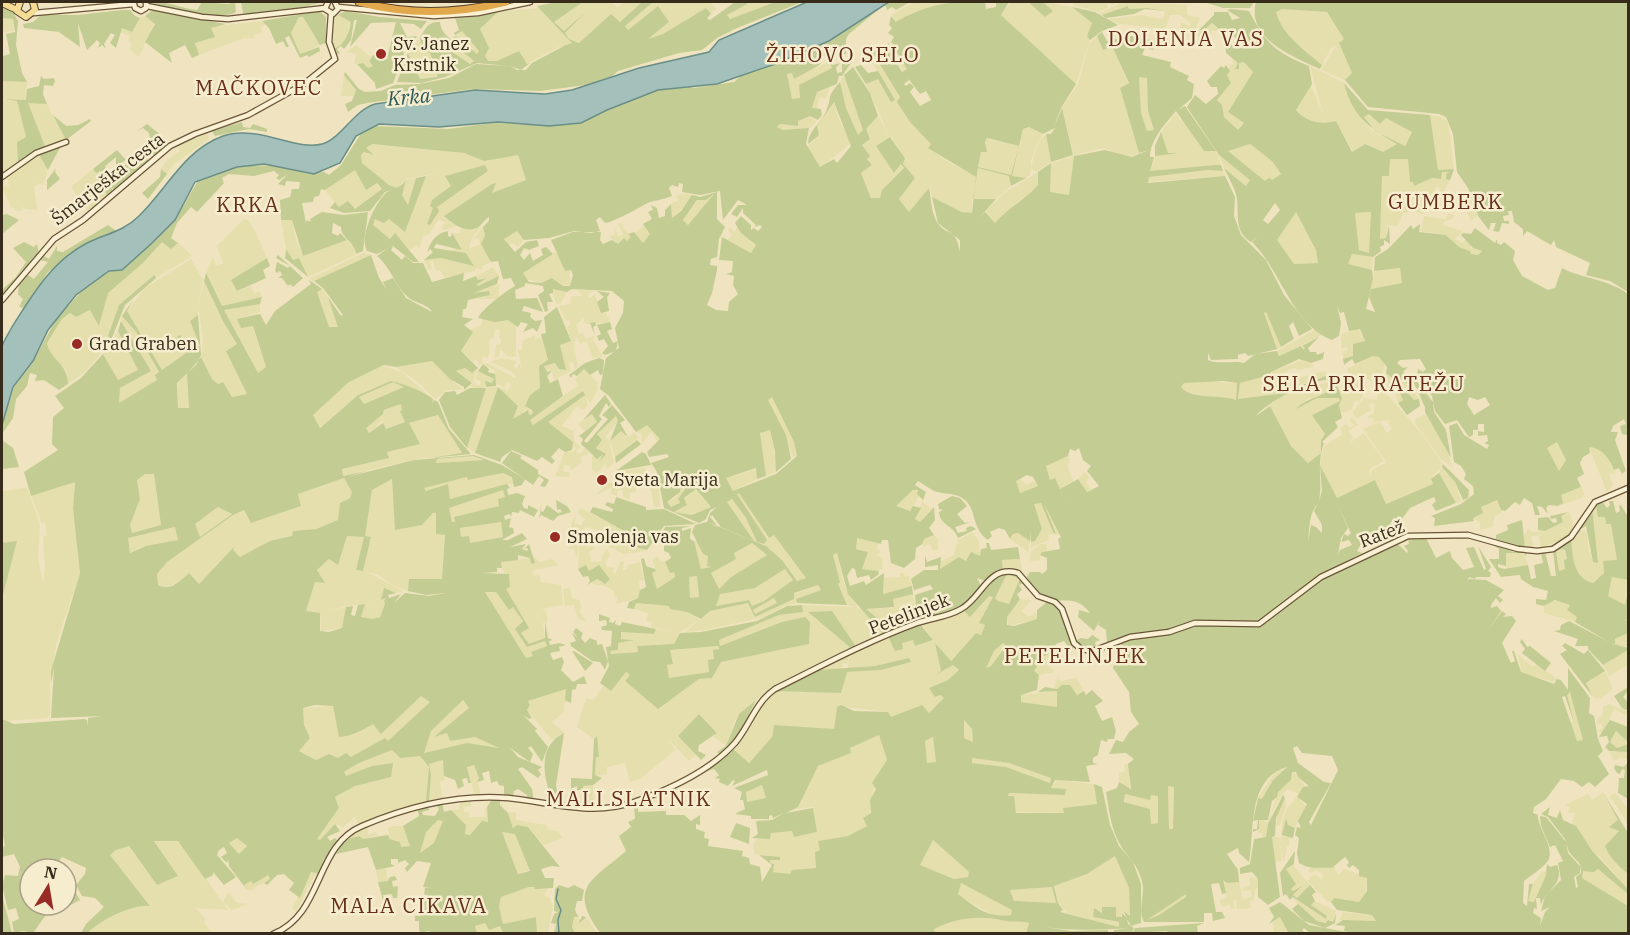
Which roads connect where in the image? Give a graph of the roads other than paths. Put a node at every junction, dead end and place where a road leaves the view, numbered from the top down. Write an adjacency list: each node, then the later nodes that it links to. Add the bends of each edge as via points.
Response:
1 (2, 2): 2 (main road); 15 (main road)
2 (19, 2): 15 (main road)
3 (34, 2): 16 (main road, via 39,9); 17 (main road)
4 (328, 2): 14 (main road)
5 (335, 2): 13 (main road)
6 (359, 2): 9 (highway, via 433,11)
7 (378, 2): 8 (highway, via 435,7)
8 (488, 2)
9 (506, 2)
10 (530, 2): 13 (main road, via 478,13 434,16)
11 (135, 3): 12 (main road, via 141,11); 16 (main road)
12 (147, 4): 14 (main road, via 228,19)
13 (338, 7): 18 (main road)
14 (325, 8): 18 (main road)
15 (17, 11): 17 (main road, via 26,17)
16 (51, 12): 17 (main road)
17 (34, 13)
18 (331, 14): 21 (main road, Šmarješka cesta, via 329,42 335,59 248,115 170,146 131,182 54,239)
19 (66, 142): 20 (main road, via 36,153)
20 (2, 177)
21 (2, 300)
22 (1629, 488): 23 (main road, Ratež, via 1595,502 1571,537 1553,549 1518,549 1468,535 1408,536 1321,577 1259,624 1200,622)
23 (1176, 630): 24 (main road, Petelinjek, via 1130,637 1098,650 1085,650 1074,643 1066,615 1058,604 1038,596 1018,573 1002,572 986,582 972,602 958,611 916,623 775,689 761,701 736,741 706,767 633,802 596,809 504,798 443,800 361,826 346,834 332,853 302,913 292,925)
24 (273, 933)

